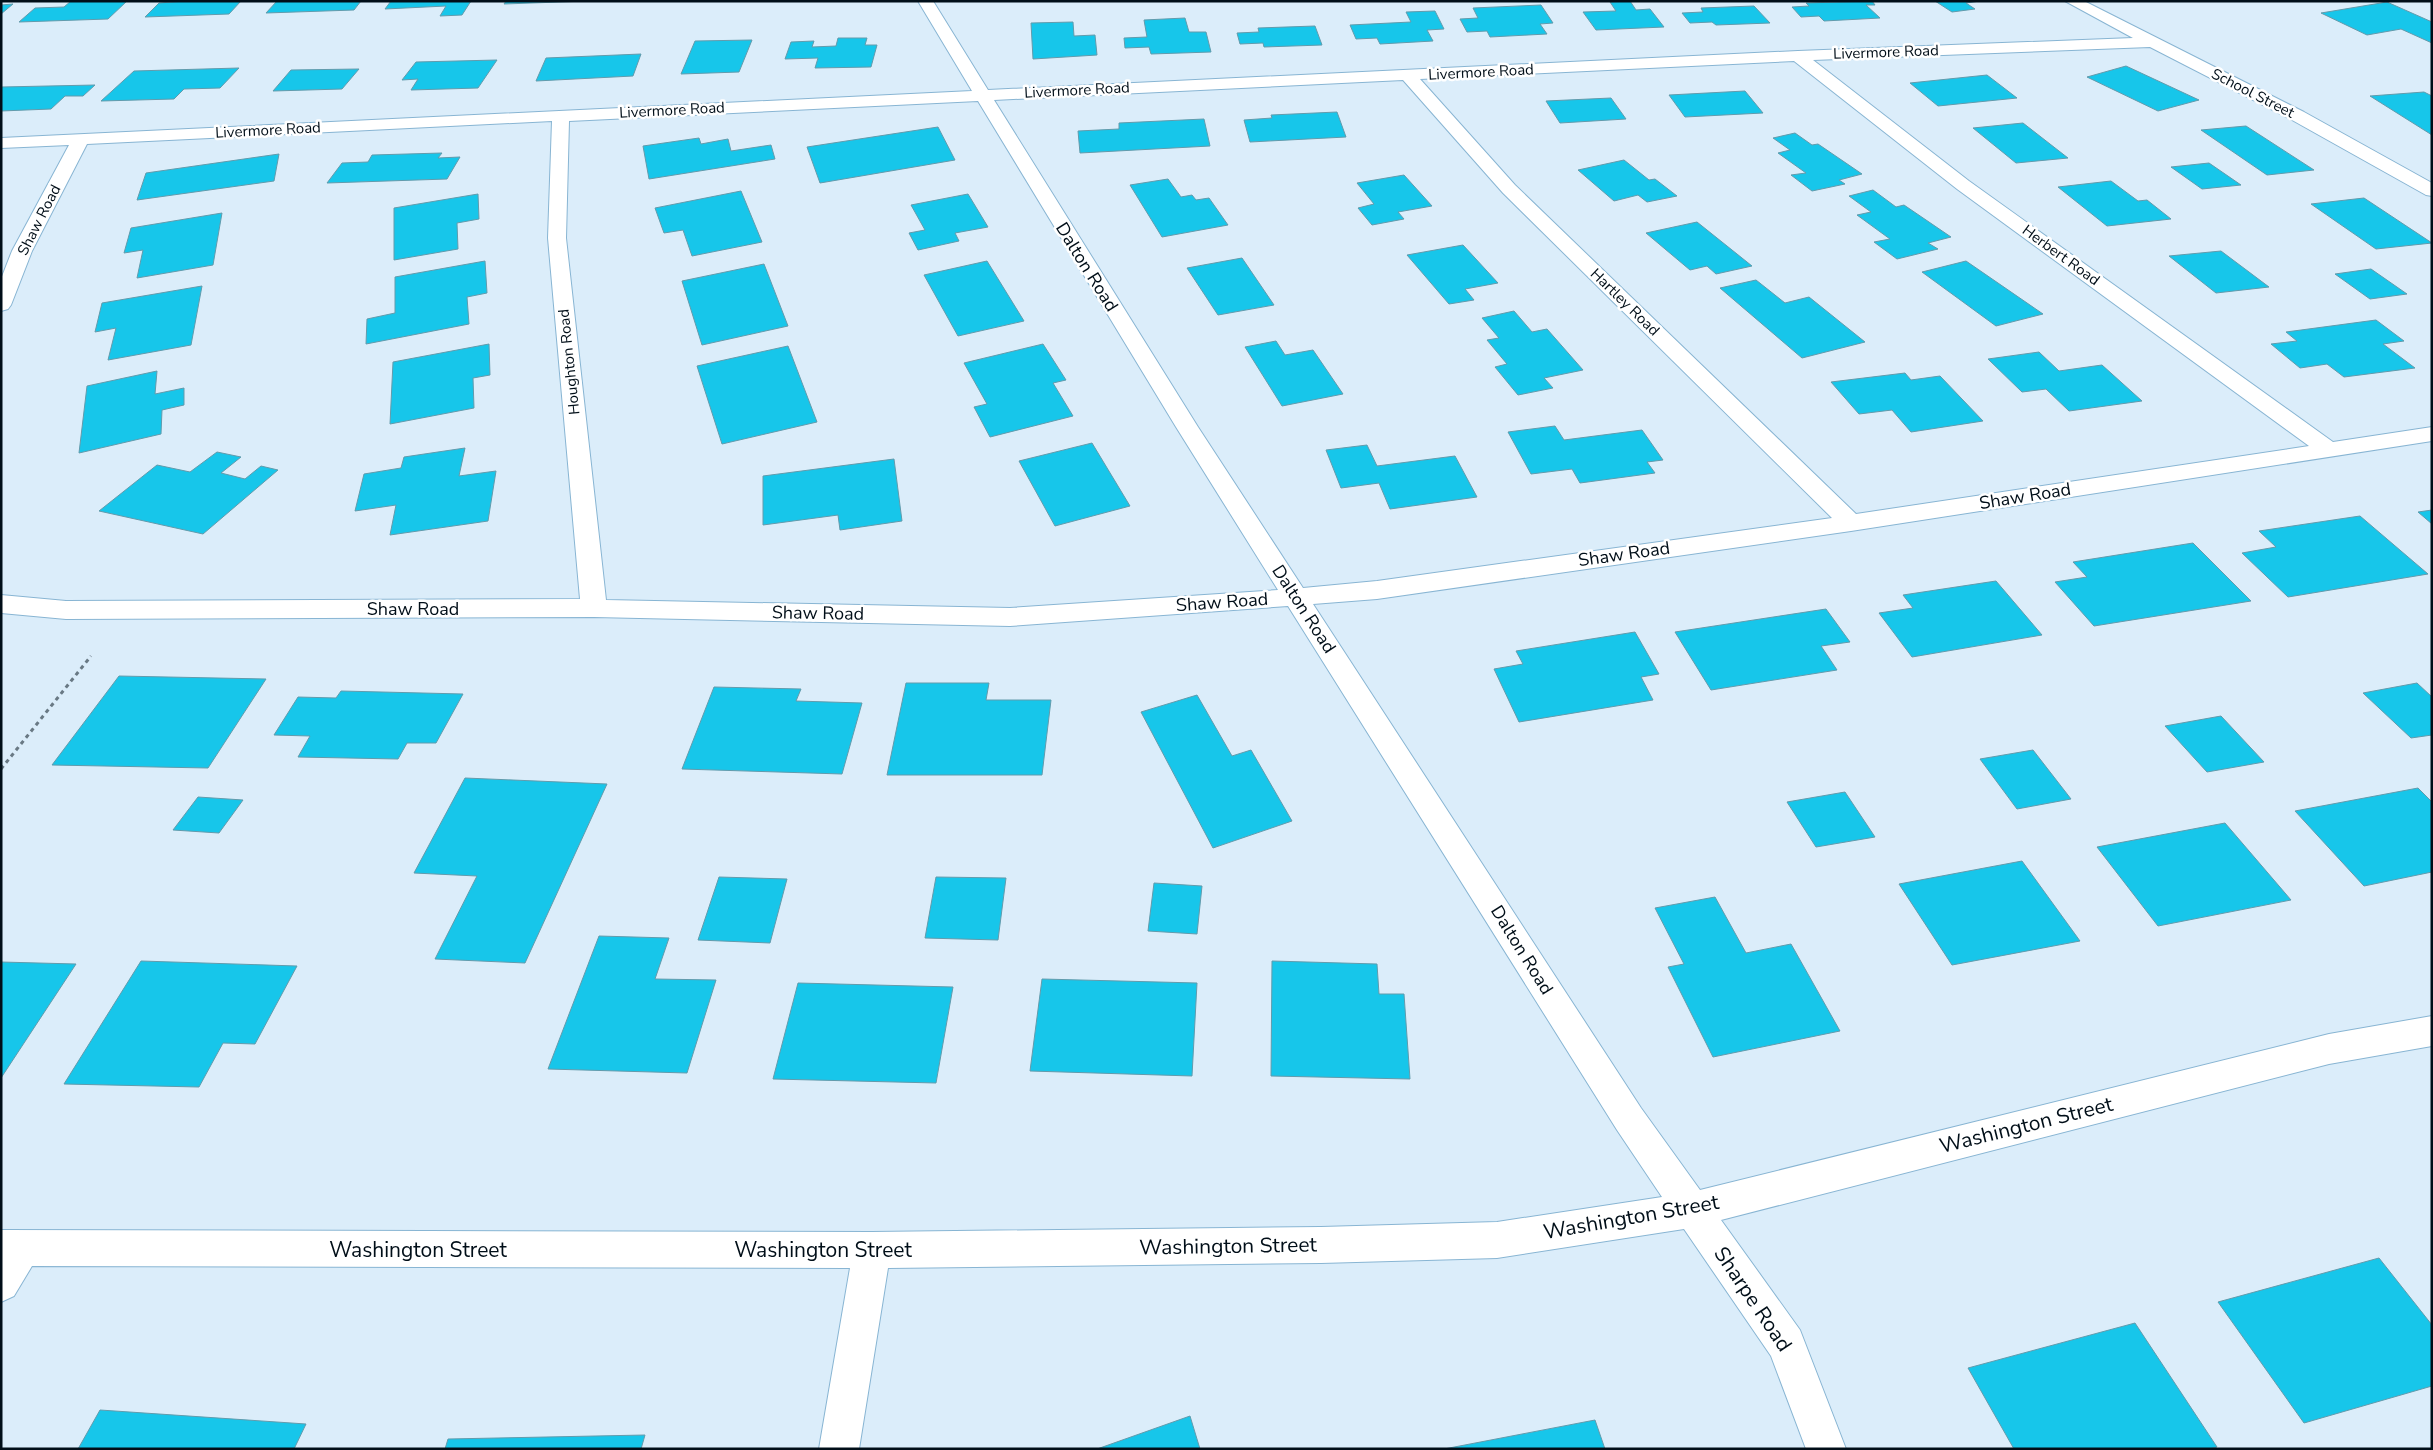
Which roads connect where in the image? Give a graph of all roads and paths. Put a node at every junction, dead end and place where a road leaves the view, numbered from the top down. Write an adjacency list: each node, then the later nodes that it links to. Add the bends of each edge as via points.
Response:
1 (925, 1): 6 (street, Dalton Road)
2 (2072, 1): 3 (street, School Street)
3 (2153, 42): 4 (street, Livermore Road); 10 (street, School Street, via 2298,116)
4 (1798, 56): 5 (street, Livermore Road); 13 (street, Herbert Road, via 1963,185)
5 (1407, 75): 6 (street, Livermore Road); 14 (street, Hartley Road, via 1509,188)
6 (981, 95): 7 (street, Livermore Road); 15 (street, Dalton Road)
7 (561, 116): 8 (street, Livermore Road); 17 (street, Houghton Road, via 556,238)
8 (81, 138): 9 (street, Livermore Road); 11 (street, Shaw Road, via 22,251)
9 (1, 143)
10 (2432, 191)
11 (1, 305)
12 (2432, 434): 13 (street, Shaw Road)
13 (2328, 449): 14 (street, Shaw Road)
14 (1851, 523): 15 (street, Shaw Road, via 1377,590)
15 (1296, 597): 17 (street, Shaw Road, via 1010,617); 21 (street, Dalton Road, via 1629,1119)
16 (1, 604): 18 (street, Shaw Road, via 66,610)
17 (594, 608): 18 (street, Shaw Road)
18 (129, 609): 19 (path)
19 (1, 769)
20 (2432, 1031): 21 (street, Washington Street, via 2328,1049)
21 (1692, 1210): 23 (street, Washington Street, via 1497,1240); 26 (street, Sharpe Road, via 1786,1344)
22 (12, 1249): 23 (street, Washington Street); 24 (street)
23 (872, 1250): 25 (street)
24 (1, 1283)
25 (839, 1449)
26 (1826, 1449)

